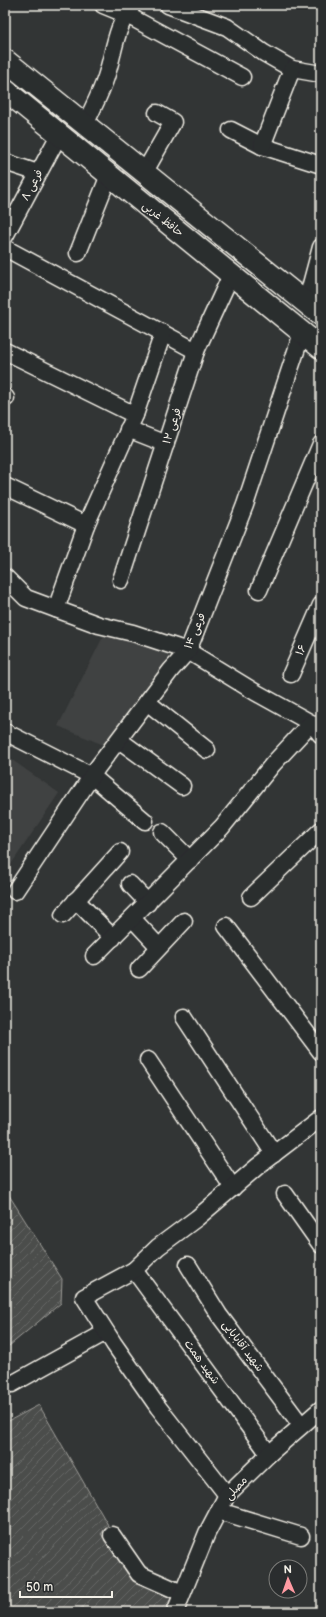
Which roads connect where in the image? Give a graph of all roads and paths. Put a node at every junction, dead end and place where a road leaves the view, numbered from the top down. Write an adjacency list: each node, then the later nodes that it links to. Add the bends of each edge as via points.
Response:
1 (103, 5): 4 (street)
2 (168, 5): 3 (street)
3 (186, 8): 6 (street, via 227,27)
4 (129, 9): 8 (street); 11 (street, via 106,77)
5 (5, 60): 11 (main road)
6 (292, 69): 7 (street); 14 (street)
7 (321, 74)
8 (242, 77)
9 (5, 90): 13 (main road, حافظ غربی)
10 (157, 113): 18 (street, via 173,122)
11 (85, 125): 18 (main road)
12 (231, 130): 14 (street)
13 (59, 134): 17 (street, فرعی ۸); 19 (main road, حافظ غربی)
14 (262, 146): 16 (street)
15 (5, 162): 17 (street)
16 (321, 165)
17 (38, 173): 22 (street, فرعی ۸)
18 (144, 173): 20 (main road)
19 (109, 176): 21 (main road, حافظ غربی); 25 (street)
20 (166, 190): 21 (main road); 27 (main road)
21 (149, 208): 26 (main road, حافظ غربی)
22 (5, 236)
23 (321, 247): 27 (street)
24 (5, 248): 28 (street)
25 (78, 253)
26 (231, 275): 29 (main road, حافظ غربی); 32 (street, فرعی ۱۲)
27 (313, 309)
28 (163, 333): 32 (street); 33 (street)
29 (302, 333): 30 (main road, حافظ غربی); 44 (street, فرعی ۱۴, via 244,505)
30 (321, 348)
31 (5, 351): 33 (street)
32 (196, 351): 35 (street, فرعی ۱۲)
33 (135, 414): 34 (street)
34 (128, 429): 35 (street); 38 (street)
35 (166, 444): 40 (street, فرعی ۱۲)
36 (321, 444): 41 (street)
37 (5, 486): 38 (street)
38 (86, 525): 43 (street)
39 (5, 577): 43 (street, via 26,598)
40 (121, 580)
41 (259, 590)
42 (321, 605): 45 (street, ۱۶)
43 (56, 609): 44 (street, via 99,625)
44 (188, 651): 46 (street, فرعی ۱۴); 47 (street)
45 (291, 674)
46 (147, 702): 49 (street, فرعی ۱۴); 50 (street)
47 (316, 729): 57 (street, via 273,764 222,827)
48 (5, 732): 51 (street)
49 (119, 740): 51 (street, فرعی ۱۴); 52 (street)
50 (207, 750)
51 (92, 776): 53 (street); 59 (street, فرعی ۱۴)
52 (182, 786)
53 (145, 820)
54 (321, 830): 60 (street)
55 (162, 832): 57 (street)
56 (120, 852): 61 (street)
57 (190, 860): 62 (street)
58 (130, 884): 62 (street)
59 (15, 890)
60 (251, 897)
61 (76, 900): 63 (street); 67 (street)
62 (148, 903): 64 (street)
63 (63, 915)
64 (132, 918): 67 (street); 68 (street)
65 (184, 921): 68 (street)
66 (226, 926): 72 (street)
67 (113, 938): 69 (street)
68 (159, 947): 70 (street)
69 (94, 956)
70 (139, 969)
71 (184, 1017): 75 (street)
72 (321, 1052)
73 (148, 1060): 76 (street)
74 (321, 1118): 75 (street)
75 (274, 1154): 76 (street)
76 (233, 1188): 80 (street, via 158,1247)
77 (285, 1194): 78 (street)
78 (321, 1245)
79 (188, 1265): 84 (street, شهید آقابابایی, via 219,1315)
80 (134, 1270): 81 (street, via 84,1297); 85 (street, شهید همت)
81 (106, 1332): 82 (street); 86 (street, via 158,1407)
82 (12, 1384)
83 (319, 1413): 84 (street, مصلی)
84 (301, 1425): 85 (street, مصلی)
85 (269, 1454): 86 (street, مصلی)
86 (227, 1495): 87 (street, مصلی)
87 (219, 1511): 89 (street); 90 (street, مصلی)
88 (112, 1535): 90 (street, via 138,1574)
89 (301, 1536)
90 (182, 1593): 91 (street, مصلی)
91 (175, 1612)

